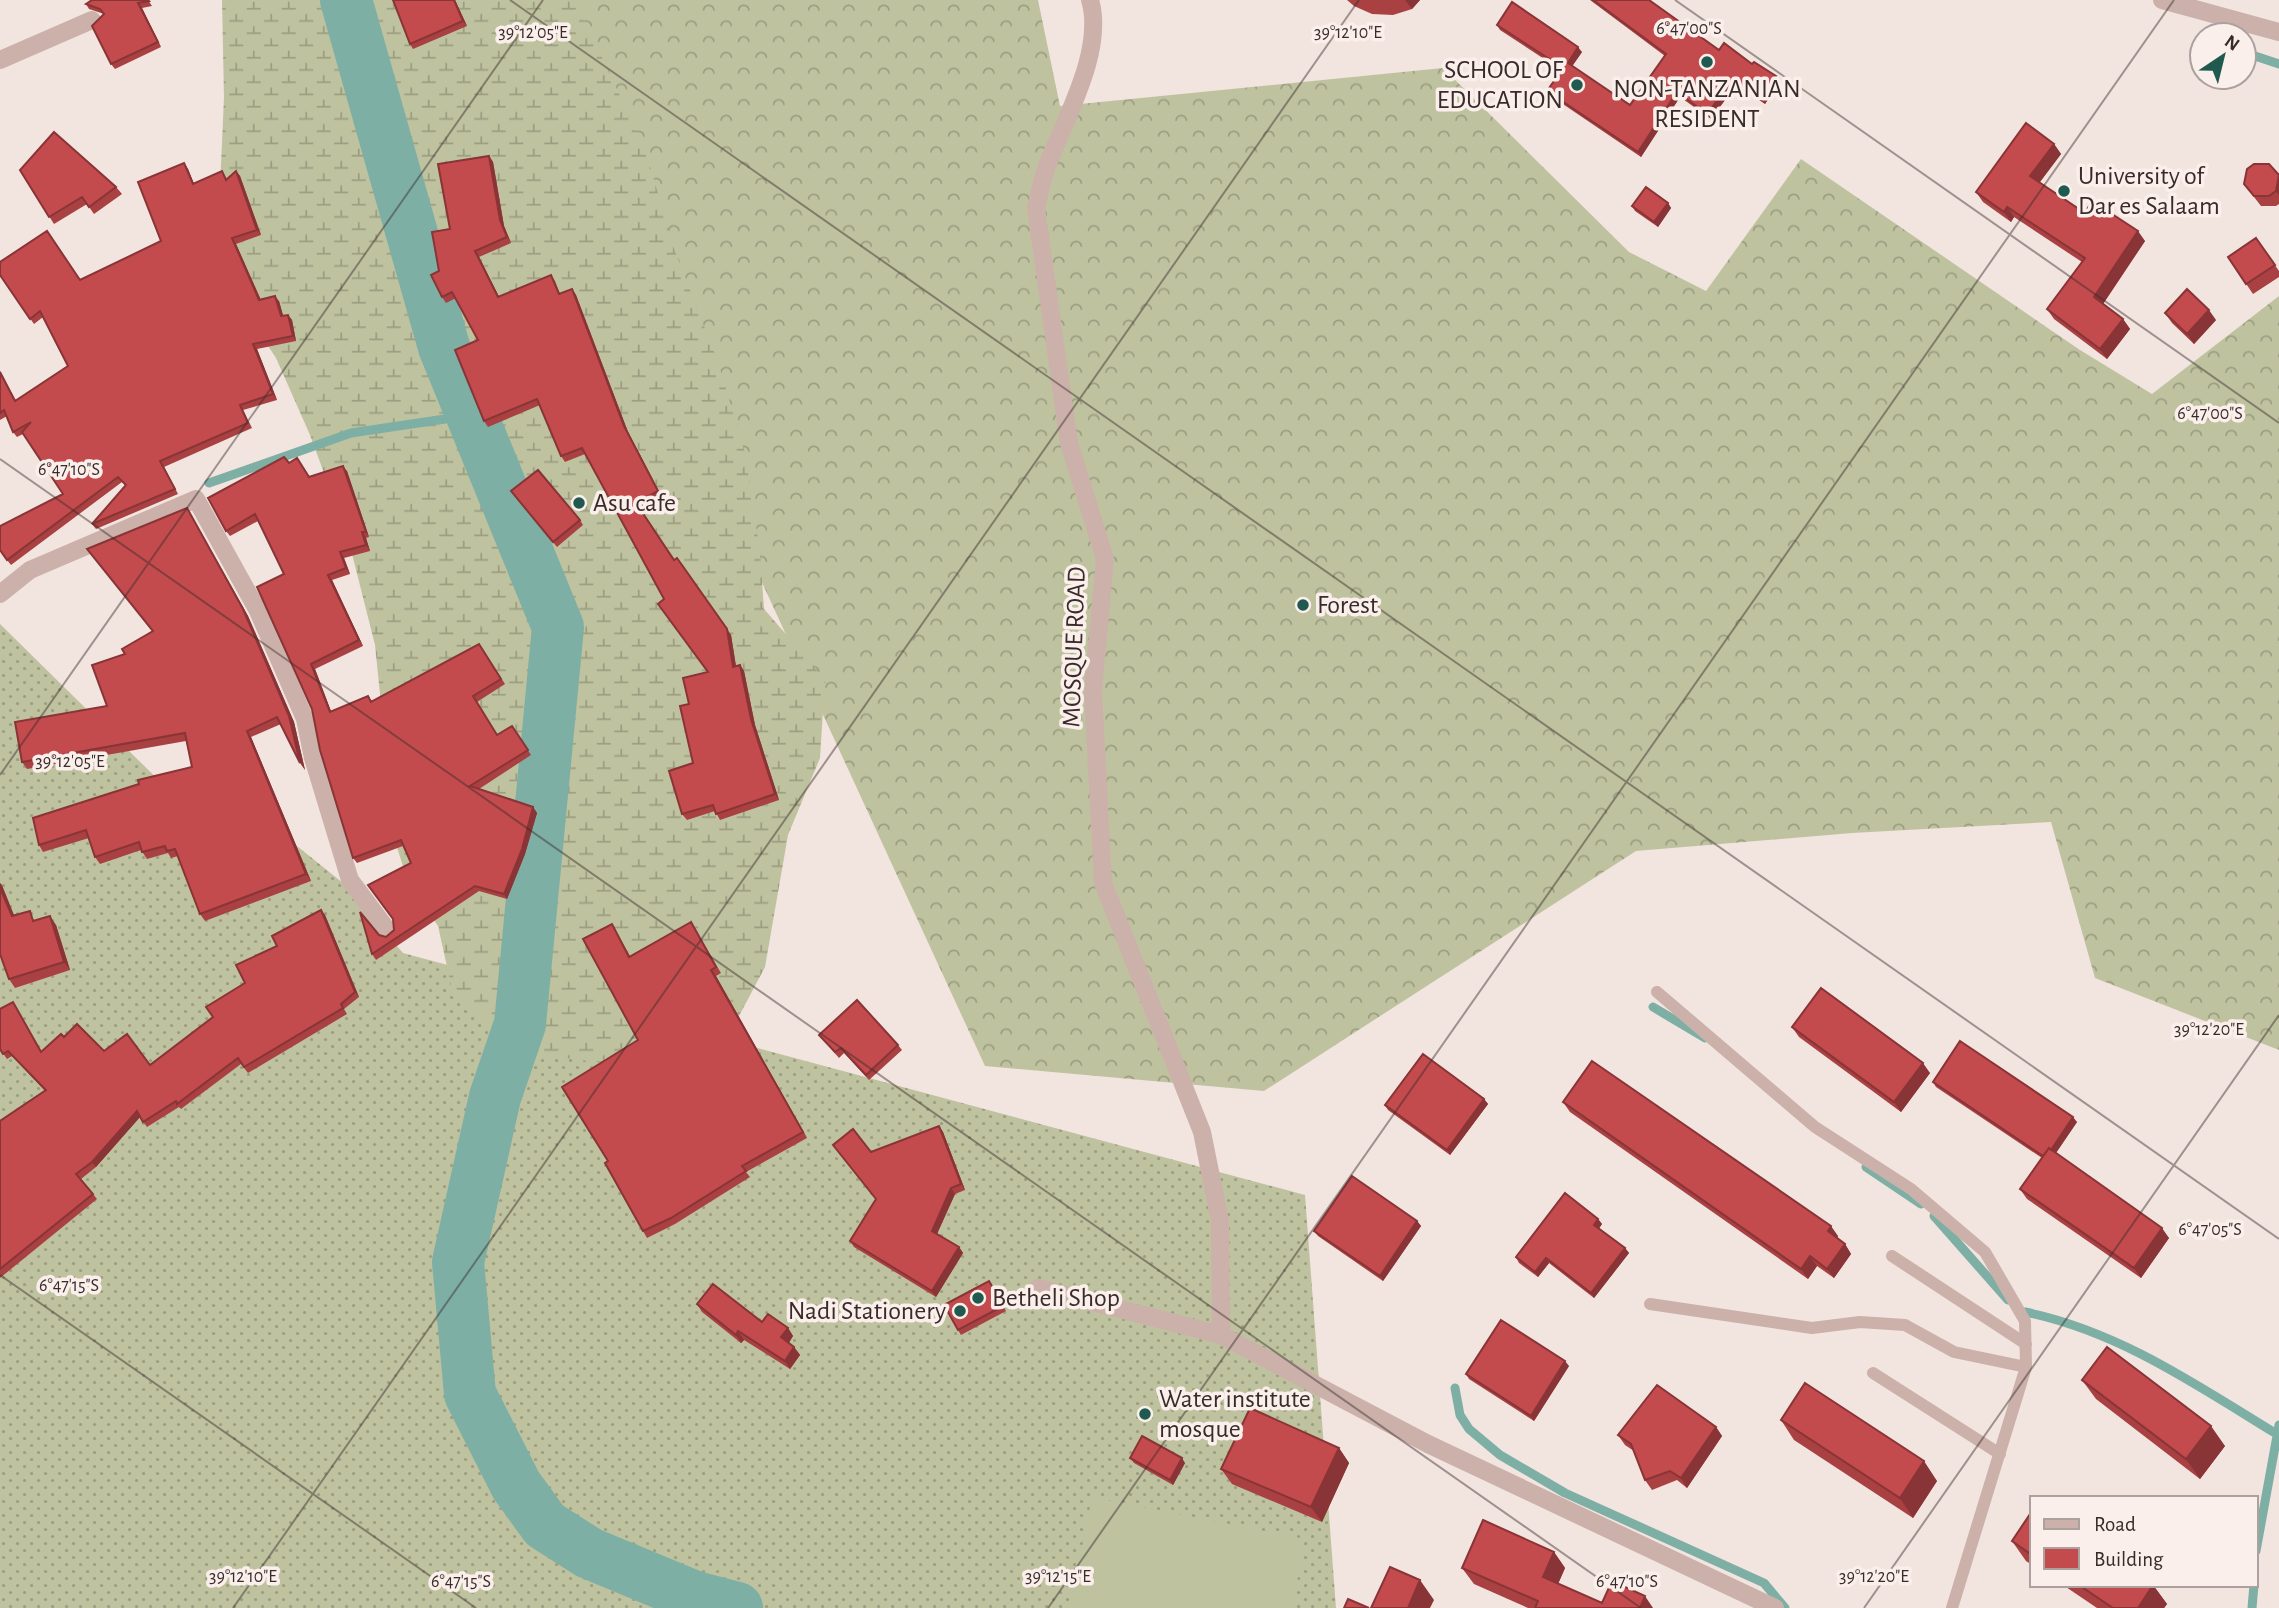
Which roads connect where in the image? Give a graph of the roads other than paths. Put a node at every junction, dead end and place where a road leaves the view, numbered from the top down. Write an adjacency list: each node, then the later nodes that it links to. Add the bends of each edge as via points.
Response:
1 (1090, 0): 12 (street, MOSQUE ROAD, via 1094,15 1091,54 1045,171 1036,208 1069,443 1105,559 1093,690 1102,883 1202,1132 1220,1221)
2 (2162, 0): 4 (street)
3 (92, 20): 5 (street)
4 (2279, 32)
5 (0, 60)
6 (0, 594): 7 (street, via 30,570 196,499 258,611 305,719 350,880)
7 (388, 931)
8 (1657, 992): 13 (lane, via 1815,1127 1911,1189 1984,1252 2025,1321)
9 (1892, 1256): 13 (lane)
10 (1038, 1288): 12 (street)
11 (1650, 1304): 14 (lane, via 1812,1328 1860,1322 1905,1325 1954,1352)
12 (1222, 1335): 17 (street, via 1418,1439)
13 (2025, 1344): 14 (lane)
14 (2026, 1367): 16 (lane)
15 (1873, 1373): 16 (lane)
16 (2000, 1454): 18 (lane)
17 (1767, 1605)
18 (1952, 1608)

